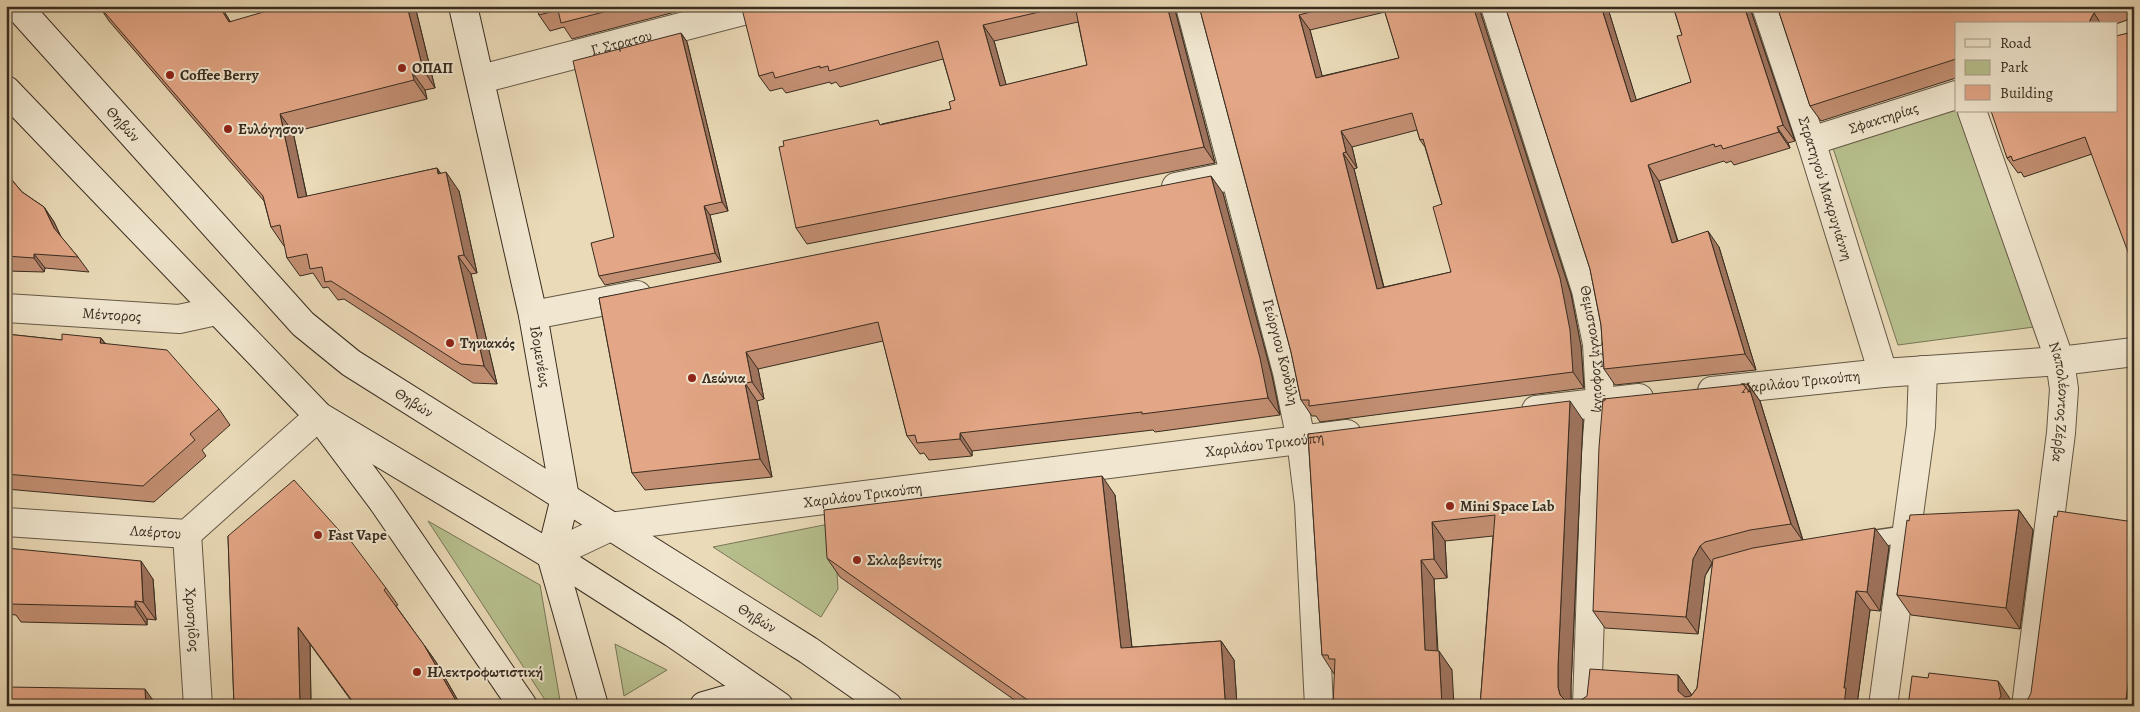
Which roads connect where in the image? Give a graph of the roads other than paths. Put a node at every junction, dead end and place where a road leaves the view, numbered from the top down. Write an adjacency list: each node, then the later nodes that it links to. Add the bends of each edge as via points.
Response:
1 (17, 6): 27 (street, Θηβών, via 303,324 351,363)
2 (463, 6): 7 (street, Ιδομενέως)
3 (762, 6): 7 (street, Γ. Στρατου)
4 (1190, 6): 12 (street, Γεώργιου Κονδύλη)
5 (1495, 6): 22 (street, Θεμιστοκλή Σοφούλη, via 1586,290 1597,344)
6 (1766, 6): 11 (street, Στρατηγού Μακρυγιάννη)
7 (481, 79): 17 (street, Ιδομενέως)
8 (7, 92): 16 (street)
9 (1955, 95): 11 (street, Σφακτηρίας)
10 (1972, 112): 19 (street, Ναπολέοντος Ζέρβα)
11 (1811, 141): 21 (street, Στρατηγού Μακρυγιάννη)
12 (1235, 175): 13 (street); 26 (street, Γεώργιου Κονδύλη, via 1287,372)
13 (1148, 193)
14 (660, 290): 17 (street)
15 (6, 308): 16 (street, Μέντορος, via 179,319)
16 (216, 311): 24 (street)
17 (533, 315): 27 (street, Ιδομενέως)
18 (2134, 352): 19 (street, Χαριλάου Τρικούπη)
19 (2060, 361): 20 (street, Χαριλάου Τρικούπη); 43 (street, Ναπολέοντος Ζέρβα, via 2064,388 2061,433)
20 (1922, 370): 21 (street, Χαριλάου Τρικούπη); 31 (street, via 1922,426)
21 (1883, 373): 22 (street, Χαριλάου Τρικούπη)
22 (1600, 402): 23 (street, Χαριλάου Τρικούπη); 41 (street, Θεμιστοκλή Σοφούλη)
23 (1513, 413)
24 (319, 416): 30 (street, Λαέρτου); 33 (street); 36 (street, via 383,502)
25 (1368, 431): 26 (street, Χαριλάου Τρικούπη)
26 (1301, 440): 29 (street, Χαριλάου Τρικούπη); 40 (street, Γεώργιου Κονδύλη, via 1309,504)
27 (565, 498): 29 (street, Θηβών); 33 (street, Ιδομενέως)
28 (6, 522): 30 (street, Λαέρτου)
29 (610, 527): 33 (street, Χαριλάου Τρικούπη); 39 (street, Θηβών, via 808,650)
30 (188, 534): 35 (street, Χρυσηίδος)
31 (1907, 534): 32 (lane); 42 (street)
32 (1840, 545)
33 (551, 555): 34 (street); 37 (street, Ιδομενέως)
34 (778, 705): 38 (street, via 725,700)
35 (198, 706)
36 (524, 706)
37 (594, 706)
38 (704, 706)
39 (888, 706)
40 (1319, 706)
41 (1587, 706)
42 (1883, 706)
43 (2026, 706)

